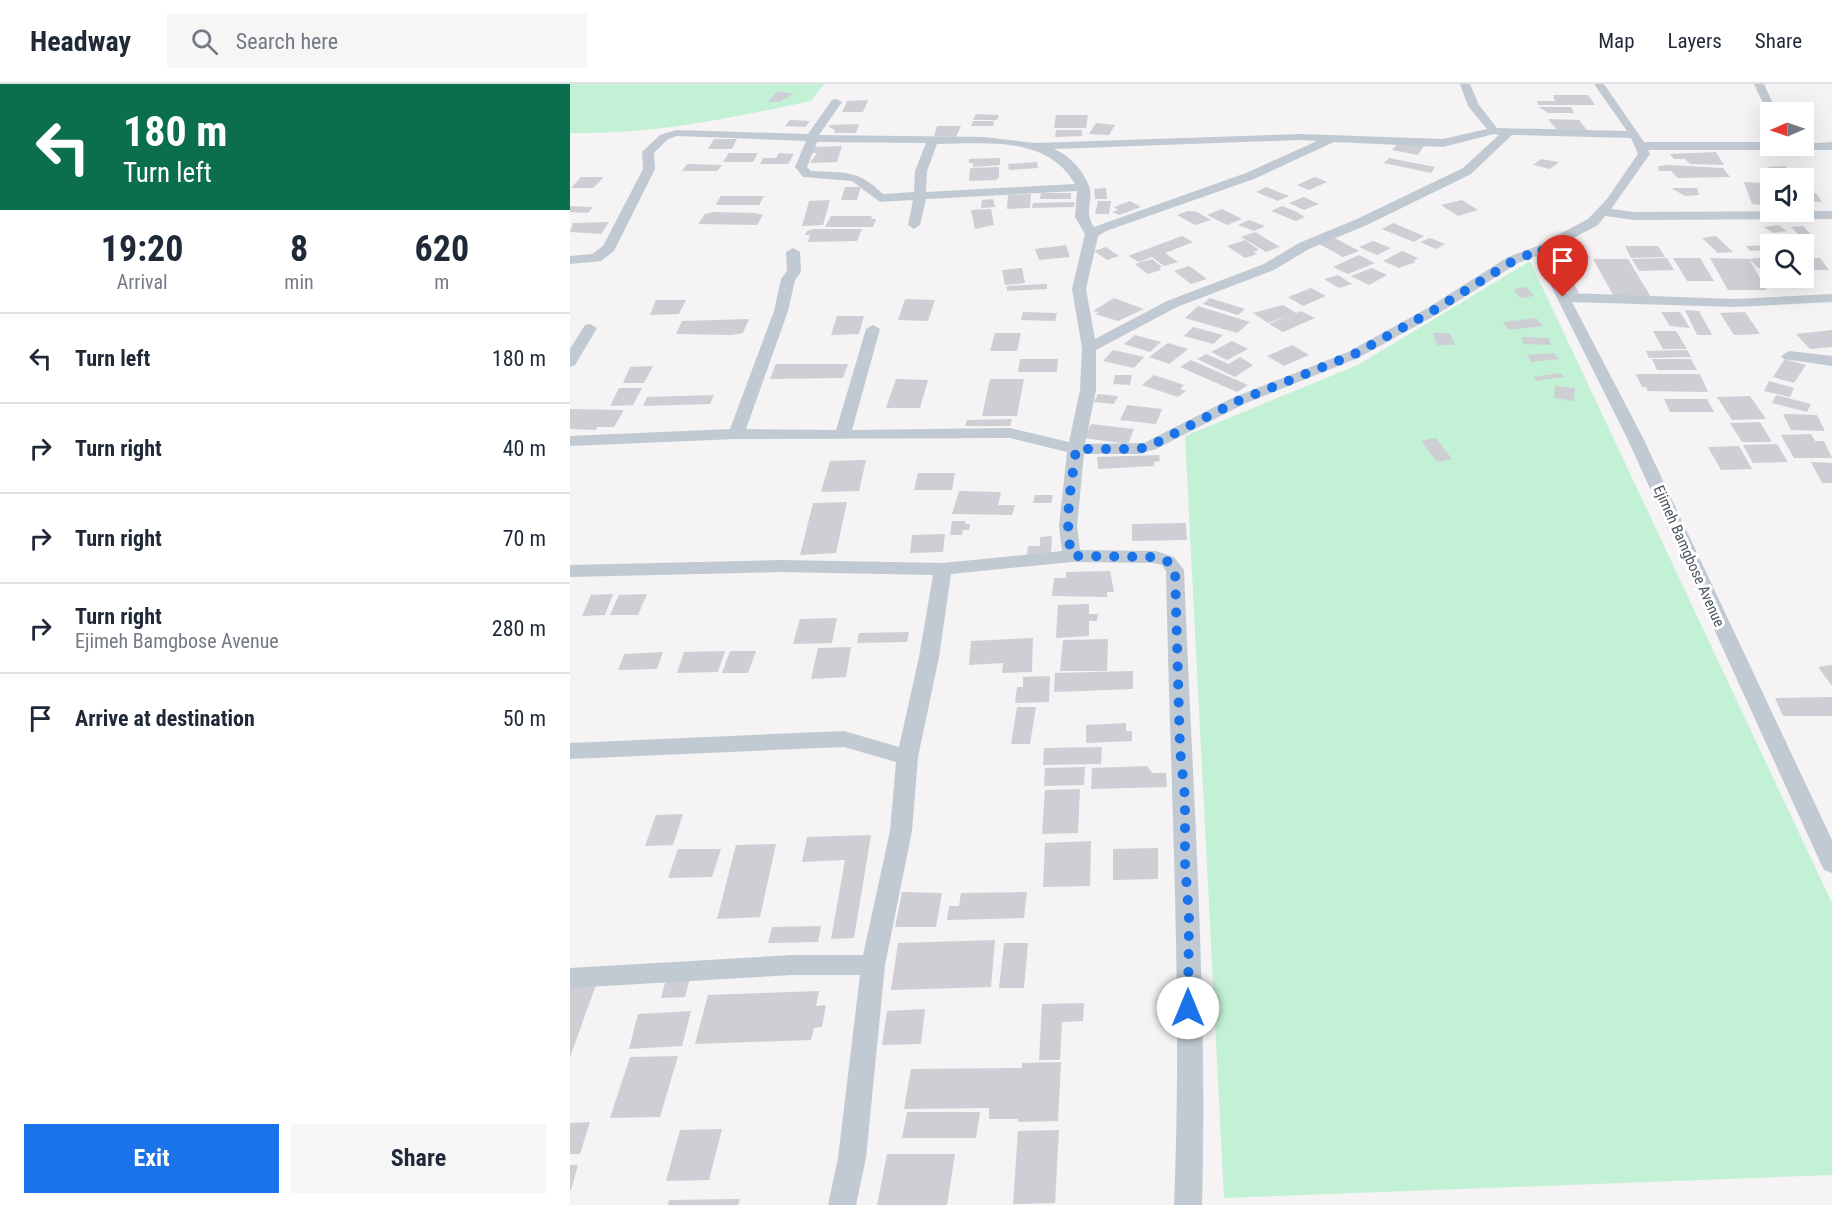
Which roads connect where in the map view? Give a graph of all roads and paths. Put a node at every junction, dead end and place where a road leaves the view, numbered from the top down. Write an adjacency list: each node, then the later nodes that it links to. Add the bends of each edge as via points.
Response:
1 (1465, 84): 6 (street, via 1474,106)
2 (1599, 84): 10 (street)
3 (1759, 84): 5 (street)
4 (836, 102): 7 (street)
5 (1767, 102)
6 (1501, 132): 8 (street, via 1443,143); 10 (street); 28 (street, via 1467,171 1305,246 1269,267 1172,304)
7 (813, 138): 9 (street); 16 (street, via 801,167 807,174 854,178 880,198); 23 (street, via 676,133 664,137 648,152 649,169 609,248 596,258)
8 (1335, 138): 12 (street); 20 (street, via 1250,176)
9 (933, 140): 12 (street); 16 (street, via 921,171)
10 (1638, 140): 11 (street); 17 (street, via 1644,154)
11 (1760, 145)
12 (1037, 146): 15 (street, via 1069,164)
13 (1814, 146): 14 (street)
14 (1832, 146)
15 (1083, 187): 16 (street); 20 (street, via 1081,217)
16 (920, 197): 19 (street)
17 (1604, 212): 18 (street, via 1634,216); 21 (street)
18 (1832, 216)
19 (914, 225)
20 (1092, 234): 28 (street, via 1079,289)
21 (1542, 249): 24 (street, Ejimeh Bamgbose Avenue); 35 (street, via 1513,261 1353,355 1238,401 1150,446)
22 (793, 252): 32 (street, via 794,272 788,279 781,311)
23 (570, 260)
24 (1563, 297): 25 (street, via 1734,303); 41 (street, Ejimeh Bamgbose Avenue, via 1635,438)
25 (1832, 298)
26 (590, 328): 31 (street)
27 (873, 329): 33 (street)
28 (1089, 348): 35 (street, via 1088,390)
29 (1789, 356): 30 (street)
30 (1832, 361)
31 (570, 362)
32 (736, 434): 33 (street); 34 (street)
33 (843, 435): 35 (street, via 1010,433)
34 (570, 441)
35 (1076, 449): 36 (street, via 1068,526)
36 (1072, 556): 37 (street); 45 (street, via 1156,557 1175,570 1189,916 1188,1054 1192,1089)
37 (943, 569): 38 (street, via 781,566); 40 (street)
38 (570, 571)
39 (570, 751): 40 (street, via 844,740)
40 (907, 758): 42 (street, via 901,831)
41 (1832, 864)
42 (873, 965): 43 (street, via 792,965); 44 (street, via 852,1158)
43 (570, 978)
44 (842, 1205)
45 (1188, 1205)

